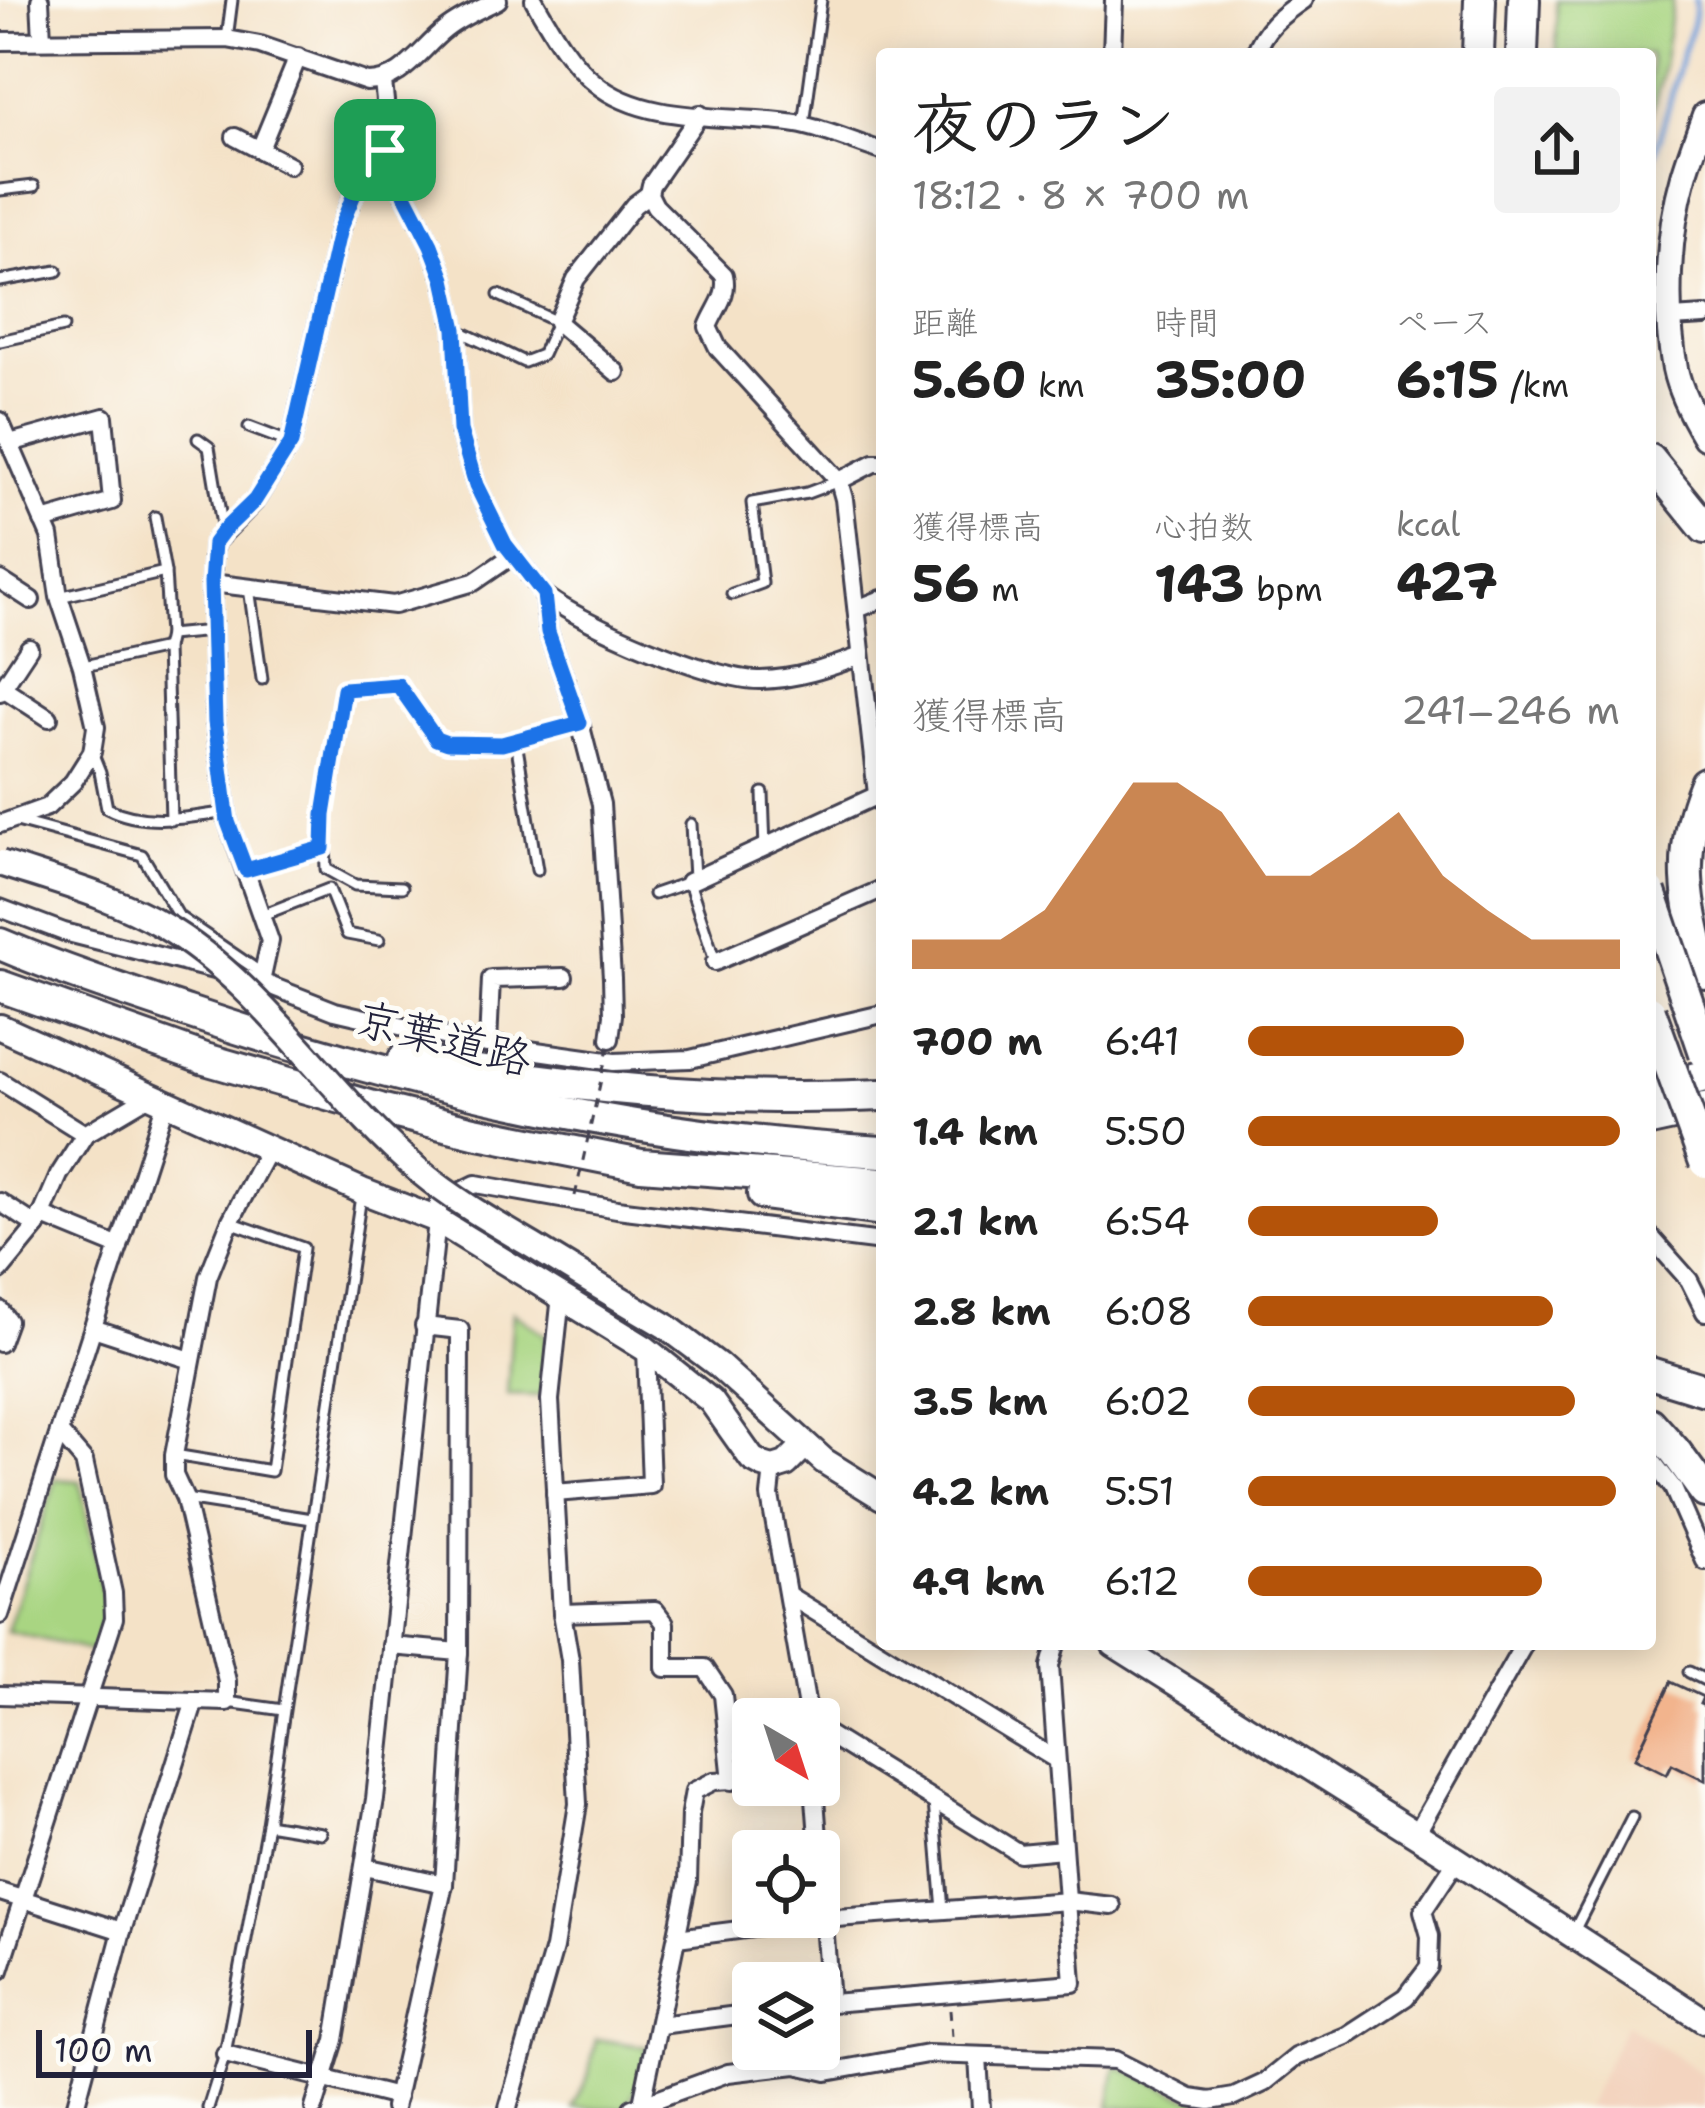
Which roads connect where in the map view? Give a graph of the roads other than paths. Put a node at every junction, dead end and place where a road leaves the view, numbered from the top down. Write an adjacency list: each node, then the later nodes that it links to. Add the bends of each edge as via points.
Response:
1 (40, 0): 11 (street)
2 (232, 0): 10 (lane)
3 (498, 0): 18 (street, via 448,27)
4 (534, 0): 19 (street, via 569,55 608,92 655,110)
5 (821, 0): 21 (lane)
6 (1114, 0): 13 (street)
7 (1303, 0): 14 (street, via 1276,19)
8 (1480, 0): 15 (highway)
9 (1524, 0): 16 (highway)
10 (227, 38): 11 (street); 17 (street)
11 (42, 39): 12 (street)
12 (0, 40)
13 (1112, 48)
14 (1257, 48)
15 (1478, 48)
16 (1523, 48)
17 (298, 57): 18 (street); 24 (street)
18 (382, 82): 22 (street)
19 (700, 114): 21 (street); 29 (street)
20 (1705, 115): 34 (street, via 1674,223)
21 (804, 126): 25 (street)
22 (379, 134): 37 (street, via 431,245); 46 (street, via 340,228)
23 (235, 137): 24 (street)
24 (260, 149): 26 (street)
25 (876, 150)
26 (289, 165)
27 (34, 186): 28 (lane)
28 (0, 190)
29 (649, 194): 35 (street, via 576,279); 49 (street, via 724,275 724,297 708,327 718,348)
30 (57, 272): 31 (lane)
31 (0, 281)
32 (499, 295): 35 (lane)
33 (1705, 316): 34 (street)
34 (1671, 317): 40 (street, via 1676,372)
35 (557, 322): 37 (lane, via 542,356 524,362); 39 (street)
36 (63, 327): 38 (lane)
37 (455, 329): 54 (street, via 460,430 476,485)
38 (0, 341)
39 (616, 372)
40 (1696, 404): 43 (street)
41 (0, 421): 45 (street)
42 (249, 427): 46 (lane)
43 (1705, 437)
44 (198, 439): 53 (lane, via 209,447)
45 (10, 443): 51 (street); 51 (street, via 104,417 112,501)
46 (291, 443): 53 (street, via 255,500)
47 (876, 463): 49 (street)
48 (1659, 472): 52 (highway)
49 (839, 481): 60 (lane, via 752,503 762,583); 64 (street)
50 (155, 517): 55 (lane)
51 (43, 521): 61 (street)
52 (1705, 528)
53 (223, 531): 57 (street, via 214,543)
54 (512, 556): 58 (street, via 474,582 394,605); 59 (street)
55 (165, 572): 61 (lane); 66 (lane)
56 (0, 580): 62 (street)
57 (211, 583): 58 (street); 65 (street)
58 (249, 588): 71 (lane)
59 (544, 594): 69 (street, via 637,644 735,677 814,674); 75 (street, via 548,632)
60 (732, 594)
61 (59, 597): 70 (street)
62 (31, 599)
63 (876, 601): 64 (street)
64 (857, 609): 69 (street)
65 (212, 631): 66 (lane); 81 (street)
66 (169, 634): 68 (lane)
67 (29, 648): 72 (street)
68 (166, 648): 70 (lane); 82 (lane)
69 (861, 656): 73 (street)
70 (82, 666): 77 (street, via 96,727)
71 (262, 679)
72 (1, 689): 74 (street)
73 (875, 700)
74 (49, 718)
75 (580, 723): 76 (lane); 110 (street, via 601,804)
76 (516, 741): 85 (lane, via 447,743 398,685 344,689); 89 (lane)
77 (92, 752): 82 (lane, via 107,808); 83 (street, via 47,807)
78 (1705, 783): 100 (highway, via 1686,848)
79 (764, 793): 86 (lane)
80 (876, 800): 86 (street)
81 (227, 812): 82 (lane); 88 (street)
82 (171, 820)
83 (4, 822): 102 (lane, via 142,855 178,917)
84 (691, 824): 90 (lane)
85 (323, 848): 88 (lane); 91 (lane, via 326,869 355,885)
86 (765, 849): 90 (street)
87 (0, 863): 148 (street, bridge, via 162,925 247,992 418,1170 666,1326)
88 (246, 870): 96 (street)
89 (537, 870)
90 (692, 881): 93 (lane); 99 (lane)
91 (402, 886)
92 (876, 892): 99 (street)
93 (654, 894)
94 (0, 908): 102 (street, via 64,932)
95 (1656, 910): 112 (highway, bridge)
96 (262, 915): 97 (lane, via 329,889 347,934); 102 (street, via 270,941)
97 (379, 940)
98 (0, 944): 107 (highway, 京葉道路)
99 (715, 962)
100 (1705, 973)
101 (564, 976): 111 (street, via 490,979)
102 (262, 978): 111 (street, via 334,1011)
103 (0, 986): 124 (highway, 京葉道路, via 317,1092)
104 (1705, 1010): 105 (highway)
105 (1656, 1014)
106 (876, 1015): 111 (street, via 690,1058 614,1062)
107 (216, 1022): 116 (highway, via 610,1090); 122 (highway, 京葉道路, via 455,1091 562,1112)
108 (0, 1027): 117 (street)
109 (1656, 1030): 123 (highway, bridge)
110 (610, 1039)
111 (488, 1044)
112 (1705, 1053)
113 (1705, 1076): 115 (highway)
114 (0, 1081): 120 (street)
115 (1656, 1088)
116 (876, 1095)
117 (158, 1098): 120 (street); 121 (street); 134 (street)
118 (1705, 1108): 119 (highway)
119 (1656, 1119)
120 (86, 1134): 130 (street)
121 (269, 1148): 126 (street); 131 (street)
122 (876, 1152)
123 (1705, 1162)
124 (641, 1165): 125 (highway, 京葉道路); 128 (highway, via 757,1193)
125 (876, 1183)
126 (362, 1191): 129 (street); 156 (lane)
127 (0, 1202): 130 (street)
128 (876, 1209)
129 (435, 1219): 132 (street, via 439,1202 476,1184); 136 (street); 139 (street)
130 (39, 1220): 134 (street); 135 (street)
131 (230, 1222): 143 (street, via 208,1277); 149 (lane, via 303,1248 272,1471)
132 (876, 1241)
133 (1656, 1243): 138 (street)
134 (119, 1247): 140 (street)
135 (0, 1270)
136 (561, 1295): 142 (street); 153 (street, via 550,1400)
137 (0, 1310): 141 (street, via 8,1321)
138 (1705, 1312)
139 (424, 1326): 161 (street); 167 (street, via 460,1330)
140 (93, 1328): 143 (street); 147 (street)
141 (0, 1343)
142 (646, 1349): 151 (street, via 711,1401 752,1460); 153 (street, via 651,1486)
143 (191, 1360): 149 (street)
144 (1656, 1375): 145 (highway)
145 (1705, 1390)
146 (1656, 1430): 152 (highway)
147 (59, 1432): 160 (street); 171 (street, via 84,1461 113,1593 114,1618)
148 (805, 1445): 151 (street); 154 (street)
149 (174, 1455): 155 (street)
150 (1656, 1466): 157 (street)
151 (772, 1468): 158 (street)
152 (1705, 1492)
153 (555, 1493): 159 (street)
154 (876, 1493)
155 (185, 1498): 156 (lane); 174 (street)
156 (312, 1519): 175 (lane)
157 (1705, 1561)
158 (788, 1595): 162 (street); 172 (street)
159 (562, 1613): 178 (street, via 655,1610 665,1623 665,1668 705,1667 722,1695); 212 (street, via 578,1804 554,1948)
160 (0, 1615)
161 (391, 1646): 167 (street); 186 (street)
162 (876, 1649)
163 (878, 1650): 177 (street)
164 (1054, 1650): 177 (street)
165 (1124, 1650): 183 (street)
166 (1521, 1650): 183 (street)
167 (459, 1652): 187 (street)
168 (1689, 1672): 169 (lane)
169 (1705, 1680)
170 (0, 1695): 171 (street)
171 (88, 1698): 173 (street); 189 (street)
172 (805, 1698)
173 (195, 1701): 174 (street); 194 (street)
174 (227, 1702): 175 (lane)
175 (283, 1710): 181 (lane)
176 (840, 1742): 179 (street)
177 (1055, 1759): 184 (street)
178 (732, 1781): 197 (street, via 694,1791)
179 (934, 1800): 184 (street, via 1019,1852); 192 (lane)
180 (1632, 1817): 196 (lane)
181 (267, 1824): 182 (lane); 203 (lane)
182 (321, 1833)
183 (1416, 1834): 185 (street)
184 (1063, 1849): 190 (street)
185 (1457, 1860): 196 (street); 207 (street, via 1423,1911 1429,1967 1406,1997 1346,2036 1296,2056)
186 (364, 1867): 187 (street); 205 (street)
187 (444, 1884): 206 (street)
188 (0, 1892): 189 (street)
189 (22, 1899): 194 (street); 198 (street)
190 (1068, 1901): 191 (street); 192 (street); 199 (street, via 1073,1984)
191 (1112, 1906)
192 (943, 1910): 193 (street)
193 (840, 1918)
194 (122, 1930): 209 (street)
195 (732, 1931): 197 (street)
196 (1572, 1935): 201 (street)
197 (677, 1938): 202 (street)
198 (0, 1970)
199 (840, 2002)
200 (732, 2015): 202 (street)
201 (1705, 2021)
202 (660, 2025): 208 (street)
203 (225, 2054): 205 (street); 210 (lane)
204 (978, 2057): 207 (street, via 1114,2060 1190,2098); 208 (street, via 927,2054 827,2072 796,2065 728,2073); 213 (street)
205 (322, 2079): 206 (street); 211 (street)
206 (395, 2102)
207 (1237, 2103)
208 (637, 2105)
209 (75, 2108)
210 (208, 2108)
211 (314, 2108)
212 (508, 2108)
213 (981, 2108)

